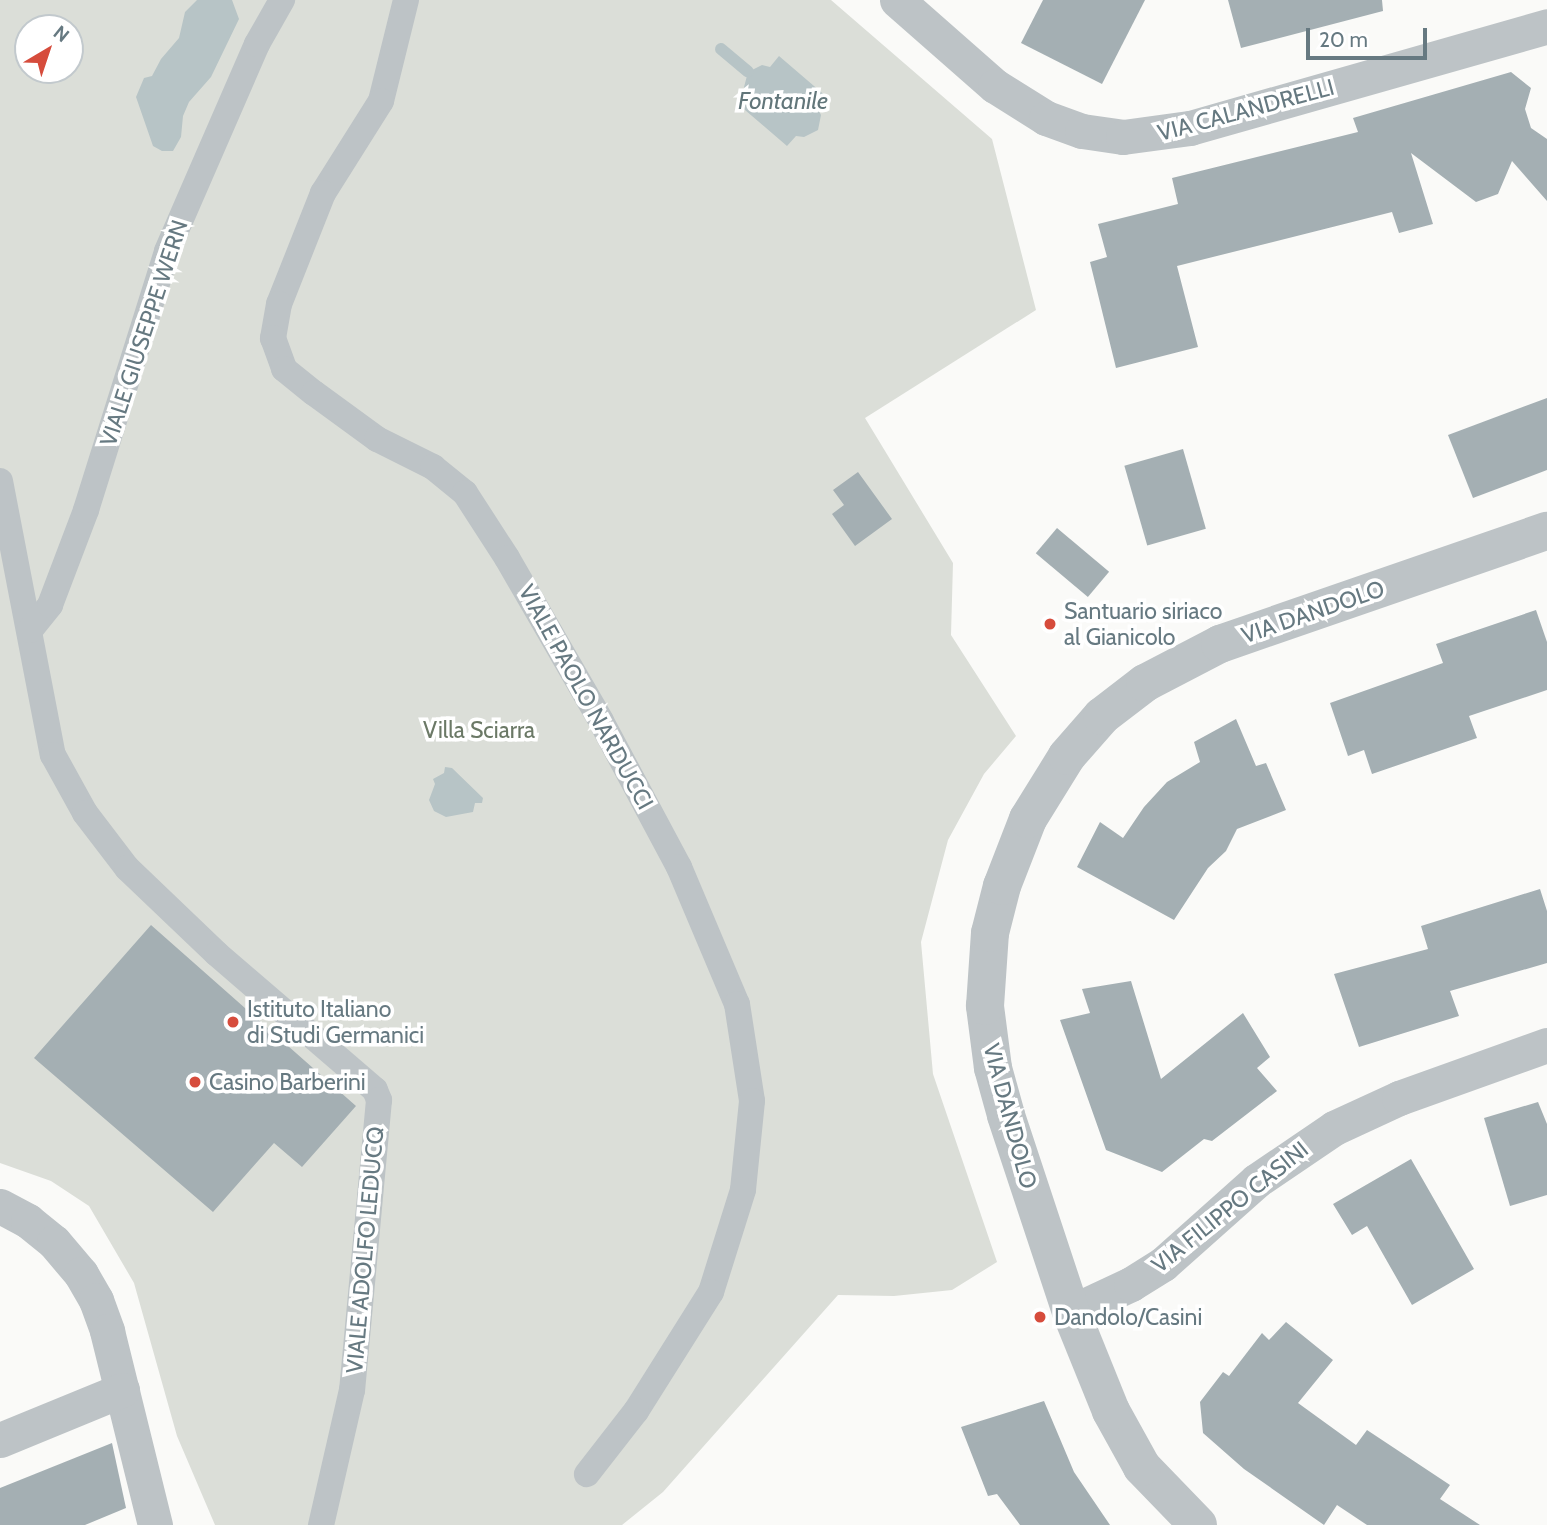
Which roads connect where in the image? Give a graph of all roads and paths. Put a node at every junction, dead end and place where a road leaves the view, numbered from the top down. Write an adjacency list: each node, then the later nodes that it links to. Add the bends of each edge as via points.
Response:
1 (282, 0): 7 (street, VIALE GIUSEPPE WERN, via 257,44 167,251 86,510 50,605)
2 (406, 0): 13 (street, VIALE PAOLO NARDUCCI, via 381,101 323,192 279,304 273,338 284,369 377,439 433,467 465,493 507,558 679,867 737,1004 752,1101 743,1190 711,1292 636,1411)
3 (897, 0): 4 (street, VIA CALANDRELLI, via 995,86 1046,118 1082,131 1123,137 1190,128)
4 (1547, 26)
5 (0, 481): 7 (street, VIALE ADOLFO LEDUCQ)
6 (1547, 531): 10 (street, VIA DANDOLO, via 1220,644 1175,665 1102,716 1045,789 1028,819 995,910 989,933 985,1006 993,1068 1006,1115)
7 (30, 630): 15 (street, VIALE ADOLFO LEDUCQ, via 53,755 85,813 127,868 217,954 375,1090 378,1113 352,1390)
8 (1547, 1045): 10 (street, VIA FILIPPO CASINI, via 1406,1095 1334,1128 1266,1173 1163,1264)
9 (0, 1206): 11 (street, via 42,1231 81,1274 101,1312)
10 (1071, 1312): 16 (street, VIA DANDOLO, via 1129,1446 1154,1481)
11 (122, 1390): 12 (street); 14 (street)
12 (0, 1440)
13 (587, 1474)
14 (155, 1525)
15 (321, 1525)
16 (1198, 1525)

